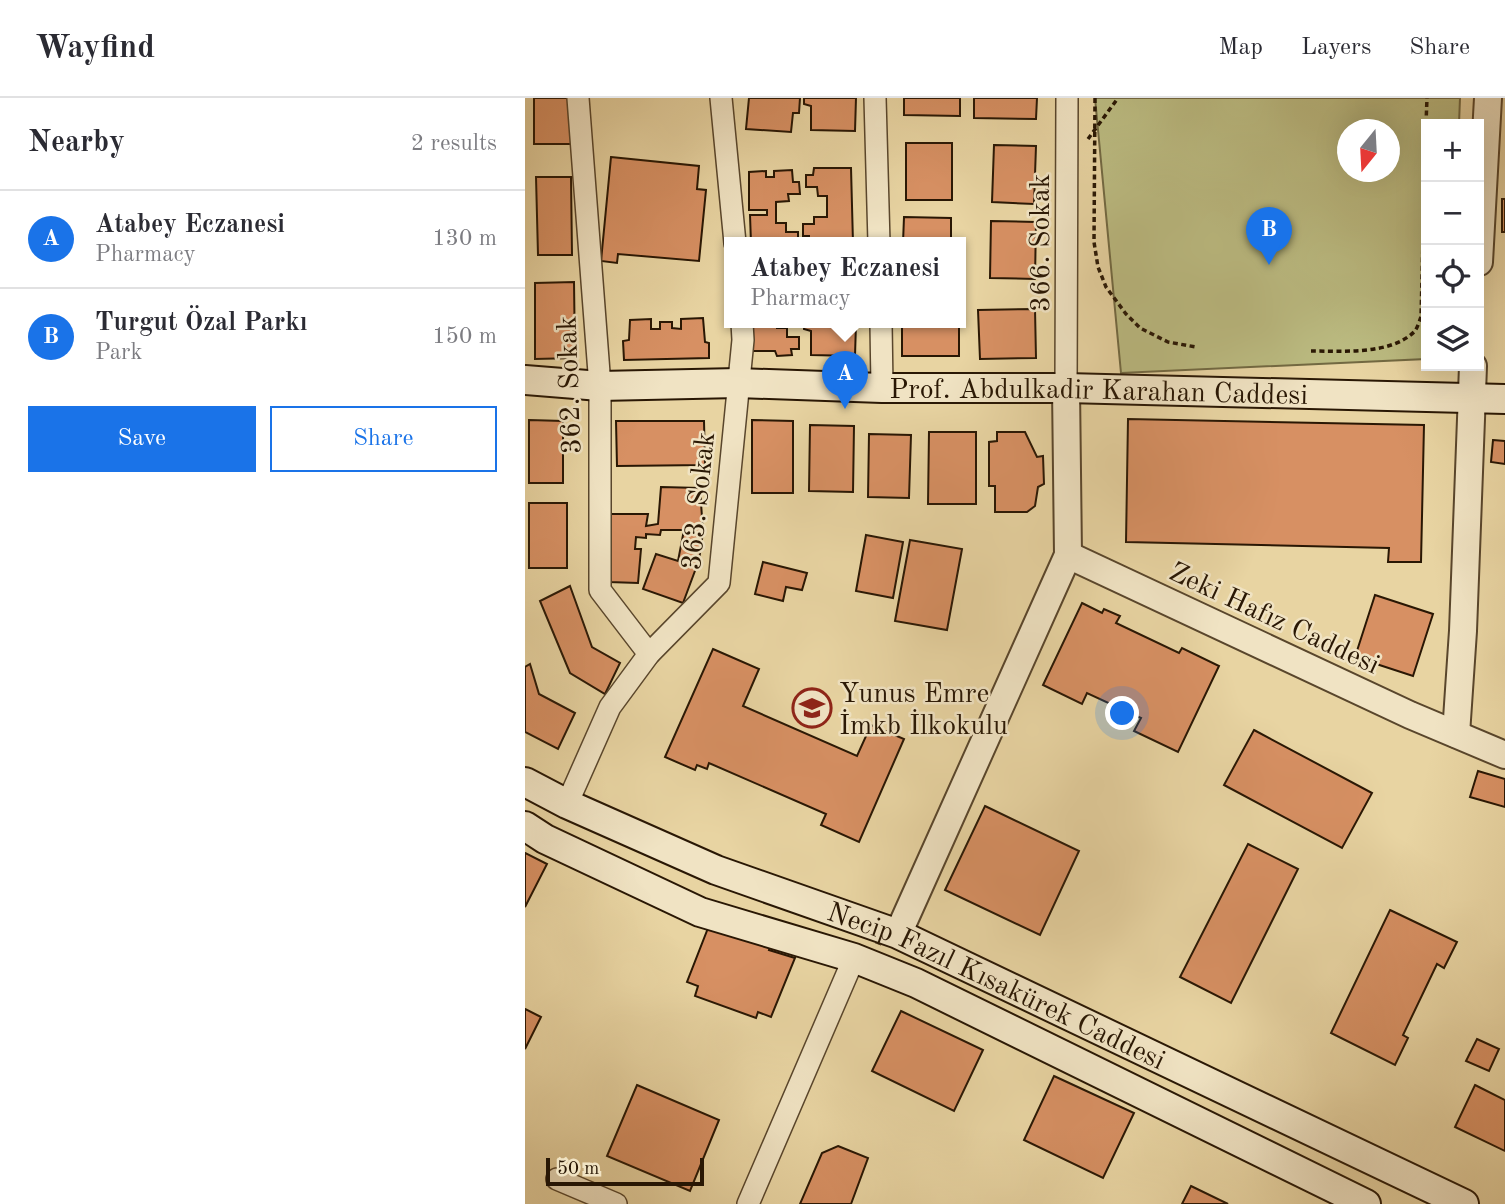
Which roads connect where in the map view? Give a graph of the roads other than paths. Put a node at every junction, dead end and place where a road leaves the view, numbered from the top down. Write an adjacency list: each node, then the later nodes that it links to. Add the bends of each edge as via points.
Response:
1 (578, 98): 14 (street, 362. Sokak)
2 (721, 98): 6 (street)
3 (875, 98): 7 (street)
4 (1067, 98): 16 (street, 366. Sokak)
5 (1488, 98): 8 (street)
6 (733, 237)
7 (879, 237)
8 (1480, 245)
9 (743, 328): 13 (street, 363. Sokak)
10 (881, 328): 15 (street)
11 (1473, 371): 17 (street)
12 (525, 380): 14 (main road, Prof. Abdulkadir Karahan Caddesi)
13 (738, 383): 14 (main road, Prof. Abdulkadir Karahan Caddesi); 15 (main road, Prof. Abdulkadir Karahan Caddesi); 20 (street, 363. Sokak, via 719,583)
14 (600, 386): 20 (street, 362. Sokak, via 600,590)
15 (882, 388): 16 (main road, Prof. Abdulkadir Karahan Caddesi)
16 (1066, 388): 17 (main road, Prof. Abdulkadir Karahan Caddesi); 19 (street)
17 (1471, 399): 18 (main road, Prof. Abdulkadir Karahan Caddesi); 21 (street)
18 (1505, 399)
19 (1068, 555): 21 (street, Zeki Hafız Caddesi); 26 (street)
20 (649, 654): 24 (street, 363. Sokak, via 610,707)
21 (1456, 734): 22 (street, Zeki Hafız Caddesi)
22 (1505, 755)
23 (525, 782): 24 (main road, Necip Fazıl Kısakürek Caddesi)
24 (567, 804): 26 (main road, Necip Fazıl Kısakürek Caddesi, via 716,870)
25 (525, 826): 27 (main road, Necip Fazıl Kısakürek Caddesi, via 700,912)
26 (898, 934): 32 (main road, Necip Fazıl Kısakürek Caddesi)
27 (854, 958): 30 (street); 31 (main road, Necip Fazıl Kısakürek Caddesi, via 916,983)
28 (557, 1179): 29 (street)
29 (616, 1204)
30 (748, 1204)
31 (1366, 1204)
32 (1464, 1204)

